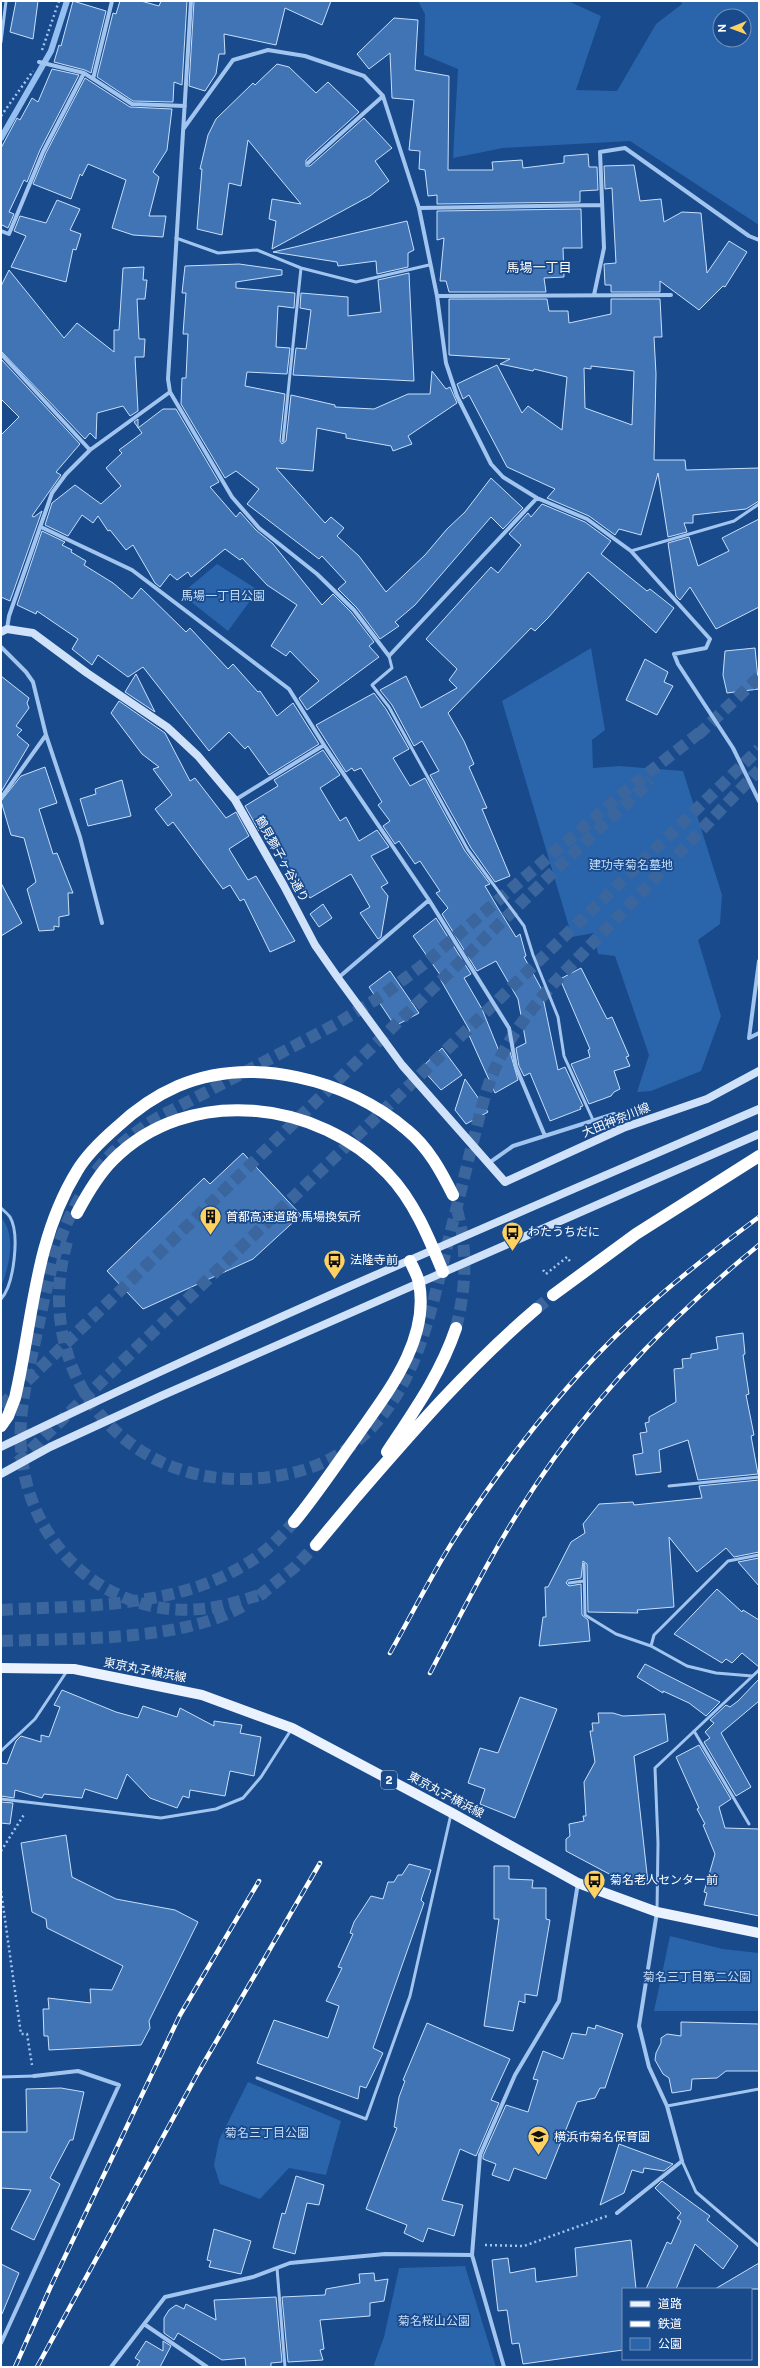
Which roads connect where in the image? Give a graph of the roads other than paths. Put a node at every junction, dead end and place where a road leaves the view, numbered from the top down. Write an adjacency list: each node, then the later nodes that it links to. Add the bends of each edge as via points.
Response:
1 (6, 1): 4 (lane)
2 (112, 1): 7 (street)
3 (191, 1): 9 (street)
4 (1, 42)
5 (39, 62): 6 (street)
6 (84, 73): 7 (street); 14 (street, via 43,152 9,234)
7 (93, 79): 9 (street, via 132,104)
8 (383, 96): 10 (street, via 364,76 305,56 268,50 233,60); 11 (street); 13 (street)
9 (185, 106): 10 (street)
10 (184, 128): 15 (street)
11 (308, 163)
12 (601, 205): 13 (street); 16 (street, via 600,152 625,148 749,236); 19 (street, via 604,248)
13 (419, 208): 17 (street)
14 (1, 231)
15 (176, 238): 18 (lane, via 218,253 257,250); 23 (street, via 168,379)
16 (759, 240)
17 (430, 265): 18 (lane, via 356,282); 21 (street)
18 (301, 268): 24 (lane)
19 (594, 295): 20 (street); 21 (street)
20 (671, 295)
21 (437, 296): 26 (street, via 446,362 457,396 491,464 503,477)
22 (1, 354): 25 (street)
23 (170, 392): 25 (street); 32 (street, via 232,497 259,528 317,574 354,610)
24 (283, 441)
25 (90, 450): 28 (street, via 66,474 52,493)
26 (537, 498): 29 (street, via 587,519); 32 (street)
27 (759, 504): 29 (lane, via 734,521)
28 (41, 527): 30 (street); 34 (street, via 132,570 289,689)
29 (631, 551): 37 (street, via 710,640 706,648 674,654 733,748)
30 (4, 631): 36 (main road, 鶴見獅子ヶ谷通り, via 33,633 167,727 198,756)
31 (1, 647): 33 (street, via 34,682)
32 (389, 656): 46 (lane, via 392,668 372,685 389,707 468,850 524,926 558,1017 564,1056)
33 (46, 736): 35 (street); 39 (street, via 80,837)
34 (324, 745): 36 (street); 38 (street)
35 (1, 798)
36 (235, 800): 41 (main road, 鶴見獅子ヶ谷通り, via 315,945)
37 (759, 801)
38 (429, 900): 41 (street); 48 (street, via 509,1028 516,1067)
39 (102, 924)
40 (759, 961): 42 (street, via 749,1038)
41 (338, 978): 50 (main road, 鶴見獅子ヶ谷通り, via 402,1065)
42 (759, 1033)
43 (759, 1071): 50 (main road, 大田神奈川線, via 707,1099 623,1128 505,1182)
44 (759, 1109): 54 (main road)
45 (614, 1114): 46 (street)
46 (593, 1120): 48 (street)
47 (759, 1134): 56 (main road)
48 (545, 1136): 50 (street, via 513,1146)
49 (759, 1156): 58 (highway, via 636,1234)
50 (488, 1164)
51 (453, 1195): 62 (highway, via 427,1150 408,1130 387,1114 336,1088 304,1078 245,1073 211,1077 178,1086 149,1101 101,1141 78,1169 61,1200 39,1266 15,1398)
52 (1, 1208): 59 (lane, via 10,1218 16,1243 6,1294)
53 (77, 1212): 54 (highway, via 93,1184 113,1160 135,1141 161,1126 216,1111 278,1113 310,1122 339,1136 389,1174 406,1198)
54 (434, 1250): 55 (main road); 56 (highway)
55 (410, 1261): 57 (highway); 63 (main road, via 134,1383)
56 (443, 1272): 57 (main road)
57 (419, 1282): 64 (main road, via 161,1396 50,1447); 68 (highway, via 418,1323 404,1364 392,1387 314,1498)
58 (553, 1295)
59 (1, 1299)
60 (536, 1309): 67 (highway, via 479,1360)
61 (456, 1328): 67 (highway, via 446,1358 430,1388)
62 (1, 1426)
63 (1, 1446)
64 (1, 1474)
65 (759, 1477): 66 (lane)
66 (669, 1486)
67 (356, 1497): 69 (highway)
68 (294, 1522)
69 (316, 1545)
70 (759, 1555): 74 (lane, via 728,1561 654,1635)
71 (584, 1564): 72 (lane)
72 (584, 1581): 73 (lane); 74 (lane, via 585,1615 616,1634)
73 (569, 1583)
74 (651, 1646): 78 (lane, via 687,1666 716,1673)
75 (1, 1668): 76 (main road, 東京丸子横浜線 / 2)
76 (68, 1669): 79 (main road, 東京丸子横浜線 / 2, via 202,1694); 81 (lane, via 35,1719)
77 (759, 1670): 78 (lane)
78 (752, 1676): 80 (lane)
79 (292, 1728): 82 (lane, via 261,1777 243,1798 216,1809 161,1818); 83 (main road, 東京丸子横浜線 / 2)
80 (694, 1731): 84 (lane); 86 (lane, via 654,1768 658,1843)
81 (1, 1751)
82 (1, 1799)
83 (452, 1813): 85 (main road, 東京丸子横浜線 / 2); 90 (lane, via 410,1996 366,2119)
84 (749, 1824)
85 (578, 1883): 86 (main road, 東京丸子横浜線 / 2); 96 (street, via 559,2001 515,2075 480,2155)
86 (657, 1912): 87 (main road, 東京丸子横浜線 / 2); 92 (street, via 639,2026 649,2067)
87 (759, 1933)
88 (34, 2076): 89 (lane); 99 (street, via 78,2071 119,2085)
89 (1, 2077)
90 (257, 2078)
91 (759, 2089): 92 (lane)
92 (667, 2106): 93 (street)
93 (682, 2161): 94 (street); 95 (lane, via 696,2192)
94 (617, 2213)
95 (759, 2246)
96 (472, 2255): 97 (street, via 385,2254 290,2263); 103 (street)
97 (277, 2268): 98 (street, via 253,2277 165,2297); 102 (lane)
98 (144, 2324): 100 (street); 101 (street)
99 (1, 2343)
100 (111, 2367)
101 (206, 2367)
102 (285, 2367)
103 (504, 2367)

